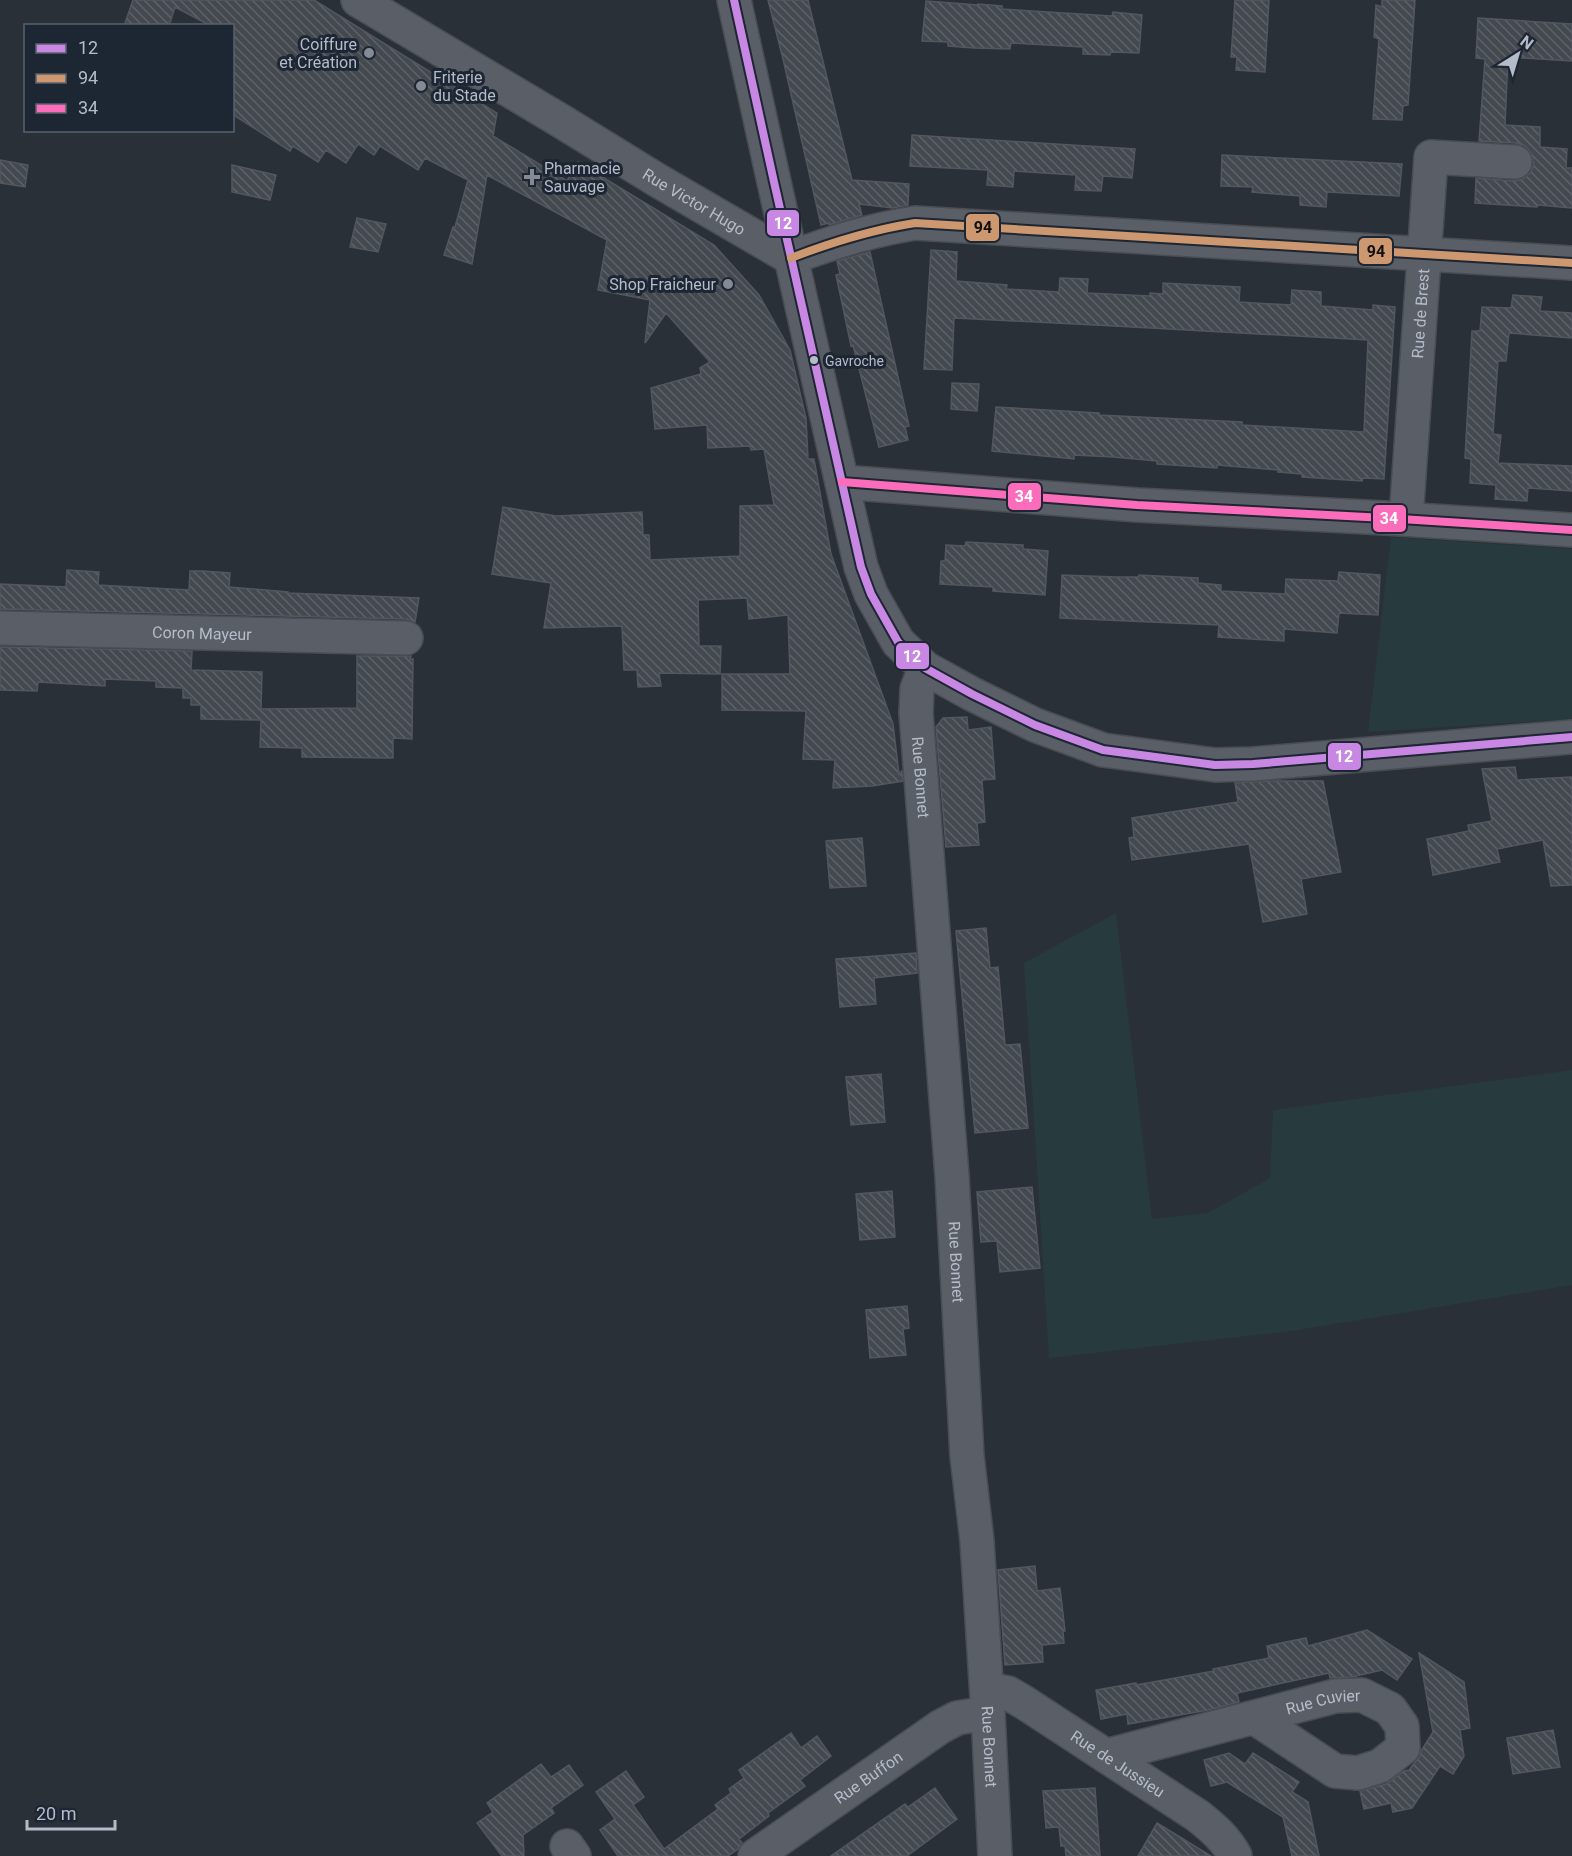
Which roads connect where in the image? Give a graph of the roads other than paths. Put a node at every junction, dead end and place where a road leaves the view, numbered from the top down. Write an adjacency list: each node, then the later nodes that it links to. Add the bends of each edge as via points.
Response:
1 (358, 0): 5 (street, Rue Victor Hugo)
2 (734, 0): 5 (street)
3 (1515, 162): 4 (street, Rue de Brest, via 1431,157)
4 (1425, 254): 5 (street, via 915,223 852,236); 6 (street); 8 (street, Rue de Brest)
5 (791, 258): 7 (street)
6 (1572, 263)
7 (842, 482): 8 (street, via 1137,505); 12 (street, via 871,594 898,642)
8 (1406, 519): 9 (street)
9 (1572, 530)
10 (0, 628): 11 (street, Coron Mayeur)
11 (406, 638)
12 (925, 668): 13 (street, via 1035,725 1069,738 1103,750 1177,761 1253,764); 14 (street, Rue Bonnet, via 917,689 916,713)
13 (1572, 737)
14 (987, 1701): 16 (street, Rue de Jussieu, via 1008,1694); 17 (street, Rue Buffon, via 940,1727); 18 (street, Rue Bonnet)
15 (1255, 1719): 16 (street)
16 (1106, 1756): 19 (street, Rue de Jussieu, via 1198,1816 1216,1830)
17 (755, 1856)
18 (995, 1856)
19 (1235, 1856)

